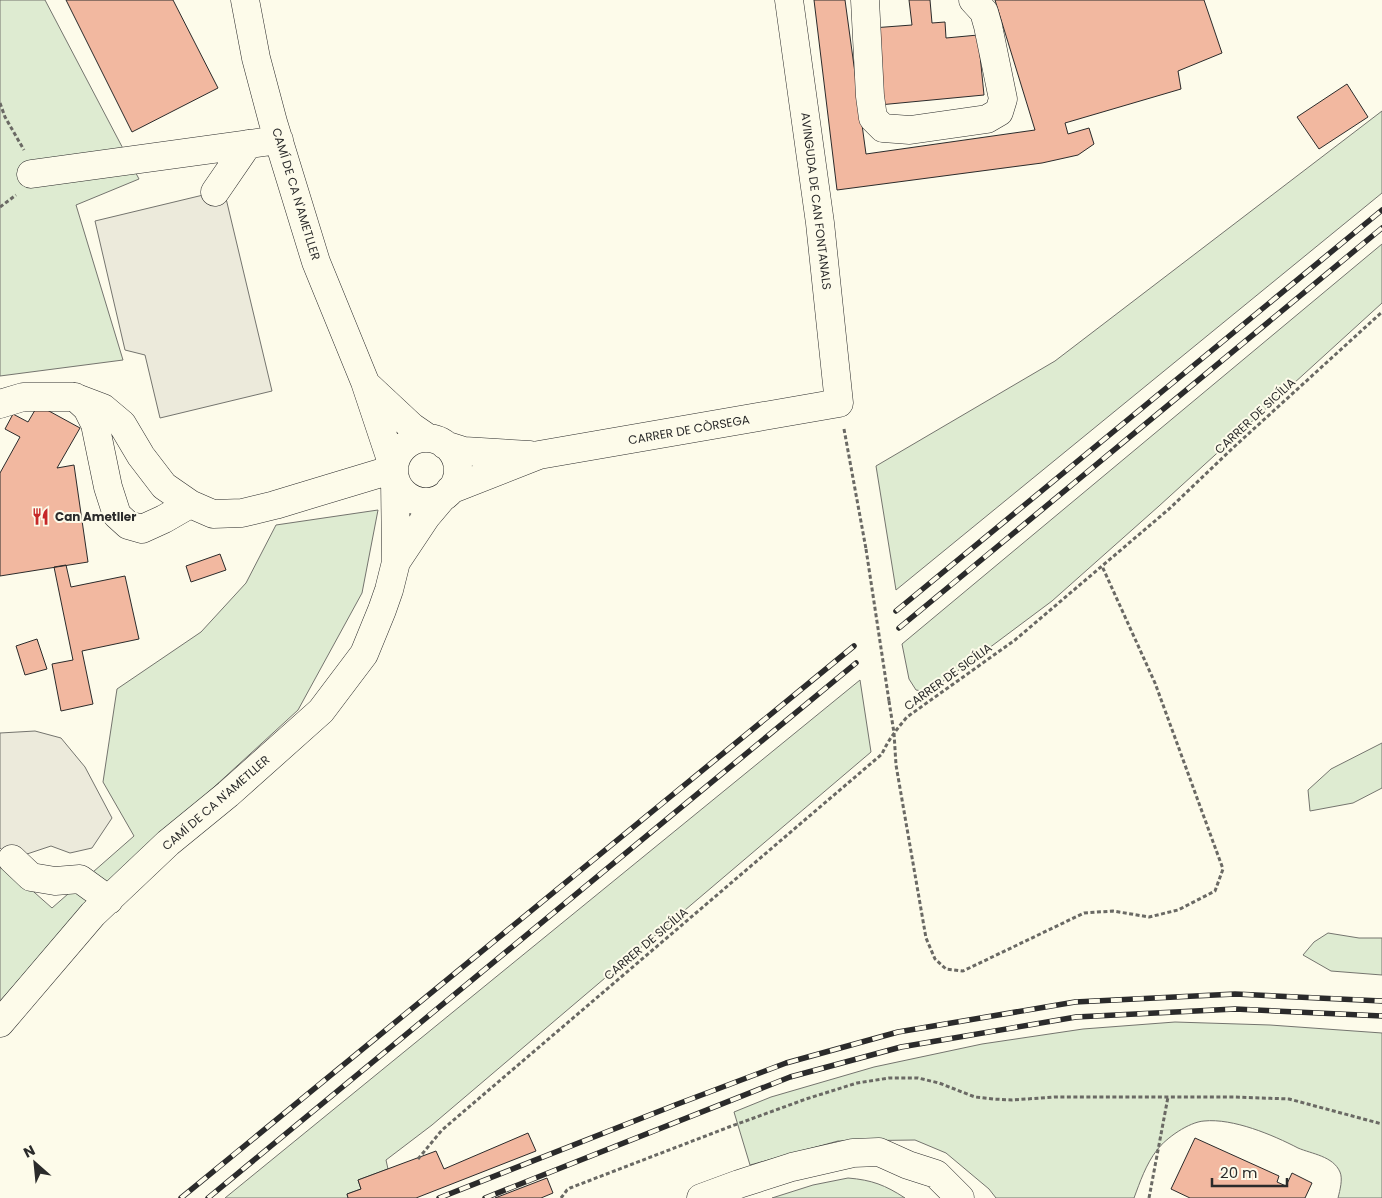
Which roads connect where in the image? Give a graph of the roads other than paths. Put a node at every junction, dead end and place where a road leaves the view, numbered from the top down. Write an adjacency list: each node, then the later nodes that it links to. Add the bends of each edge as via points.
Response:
1 (245, 0): 5 (street, CAMÍ DE CA N'AMETLLER, via 256,58)
2 (789, 0): 11 (street, AVINGUDA DE CAN FONTANALS, via 820,222)
3 (865, 0): 4 (street, via 873,118 883,128 910,130 988,119 999,112 1003,99 988,26 984,12)
4 (973, 0)
5 (279, 140): 6 (street); 9 (street, CAMÍ DE CA N'AMETLLER, via 316,262)
6 (248, 144): 7 (street); 8 (street)
7 (31, 174)
8 (215, 192)
9 (365, 382): 13 (street, CAMÍ DE CA N'AMETLLER, via 412,427); 15 (street, CAMÍ DE CA N'AMETLLER)
10 (74, 397): 12 (street, via 22,397); 17 (street, via 103,408 122,424 164,486); 17 (street, via 87,408 95,424 117,515 128,525 142,528)
11 (839, 403): 14 (street, CARRER DE CÒRSEGA)
12 (0, 404)
13 (436, 442): 14 (street, CARRER DE CÒRSEGA, via 464,451); 15 (street, via 418,440 408,443 396,460); 16 (street, via 452,452 456,461 456,482)
14 (539, 455): 16 (street, CARRER DE CÒRSEGA)
15 (394, 474): 16 (street, via 399,488 414,500 433,501); 17 (street, via 242,513 214,514); 18 (street, CAMÍ DE CA N'AMETLLER)
16 (446, 494): 18 (street, CAMÍ DE CA N'AMETLLER)
17 (190, 504)
18 (396, 562): 20 (street, CAMÍ DE CA N'AMETLLER, via 389,590 364,654 321,711 168,843)
19 (12, 859): 20 (street, via 31,877 55,881 80,879)
20 (109, 900): 21 (street, CAMÍ DE CA N'AMETLLER, via 93,914)
21 (0, 1023)
22 (908, 1165): 23 (street, via 878,1152 852,1153 792,1167); 24 (street, via 927,1183); 25 (street, via 936,1174)
23 (701, 1198)
24 (935, 1198)
25 (960, 1198)

